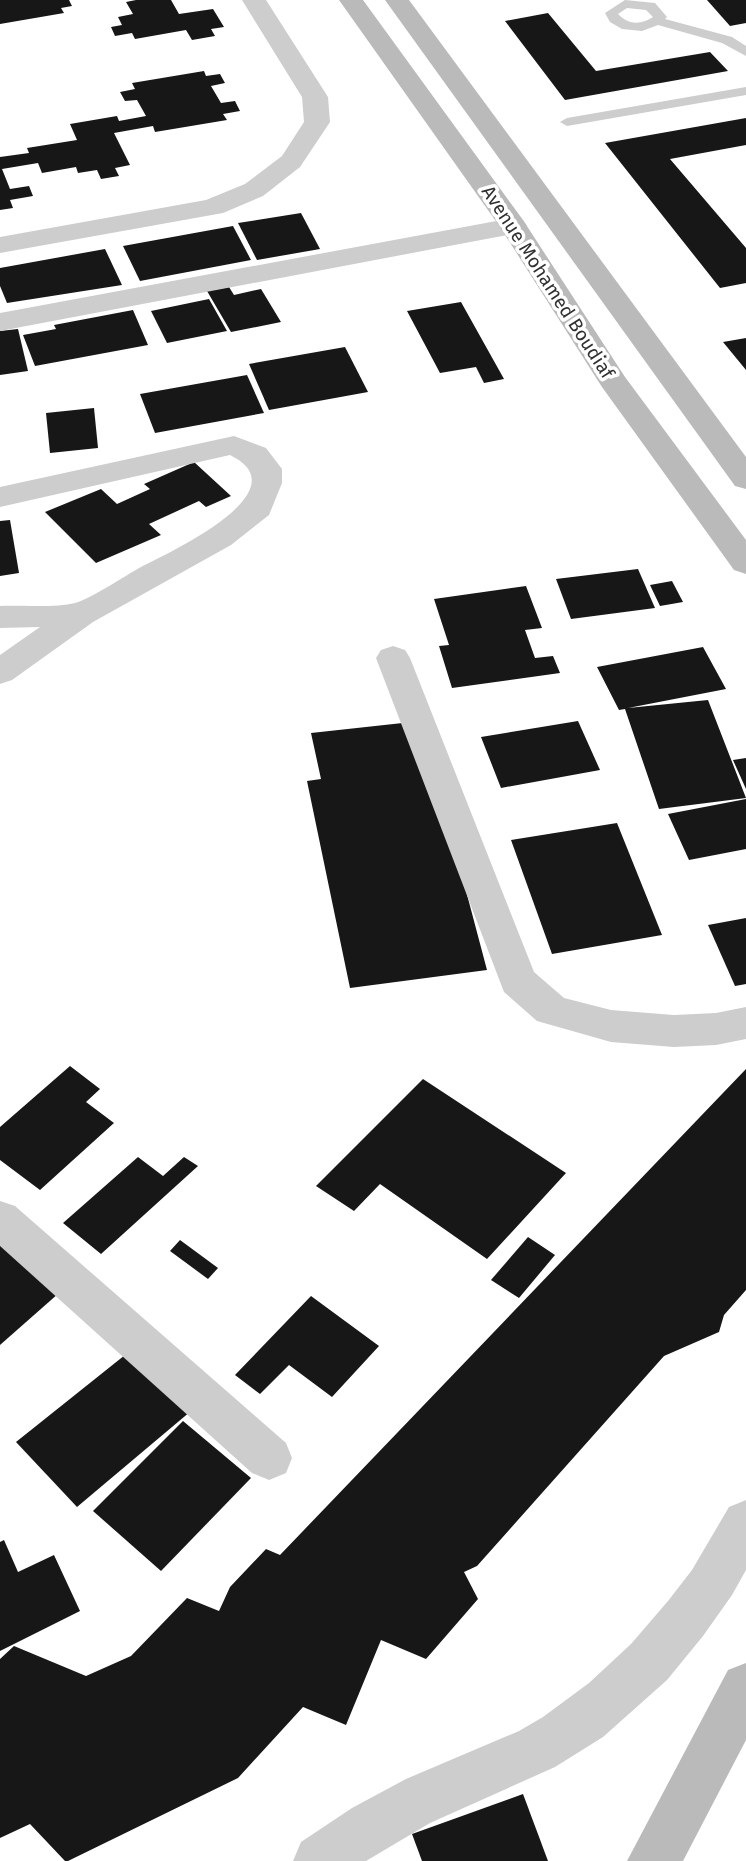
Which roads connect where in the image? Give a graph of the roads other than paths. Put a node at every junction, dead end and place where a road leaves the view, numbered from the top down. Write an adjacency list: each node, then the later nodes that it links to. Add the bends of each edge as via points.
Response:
1 (254, 0): 9 (street, via 315,97 317,122 291,161 254,190 213,207)
2 (351, 0): 8 (main road, Avenue Mohamed Boudiaf)
3 (397, 0): 11 (main road, Avenue Mohamed Boudiaf)
4 (658, 21): 5 (lane, via 727,40)
5 (746, 52)
6 (746, 91): 7 (lane)
7 (567, 122)
8 (513, 226): 10 (street); 13 (main road, Avenue Mohamed Boudiaf, via 613,381)
9 (0, 245)
10 (0, 322)
11 (746, 479)
12 (0, 497): 14 (street, via 234,445 255,455 265,469 258,509 220,538)
13 (746, 563)
14 (81, 614): 15 (street); 17 (street)
15 (0, 617)
16 (393, 658): 18 (street, via 517,981 551,1010 611,1026 674,1031)
17 (0, 672)
18 (746, 1023)
19 (0, 1219): 20 (street)
20 (269, 1458)
21 (746, 1523): 23 (street, via 704,1594 665,1645 583,1720 537,1749 423,1799)
22 (746, 1688): 24 (main road)
23 (320, 1861)
24 (654, 1861)

